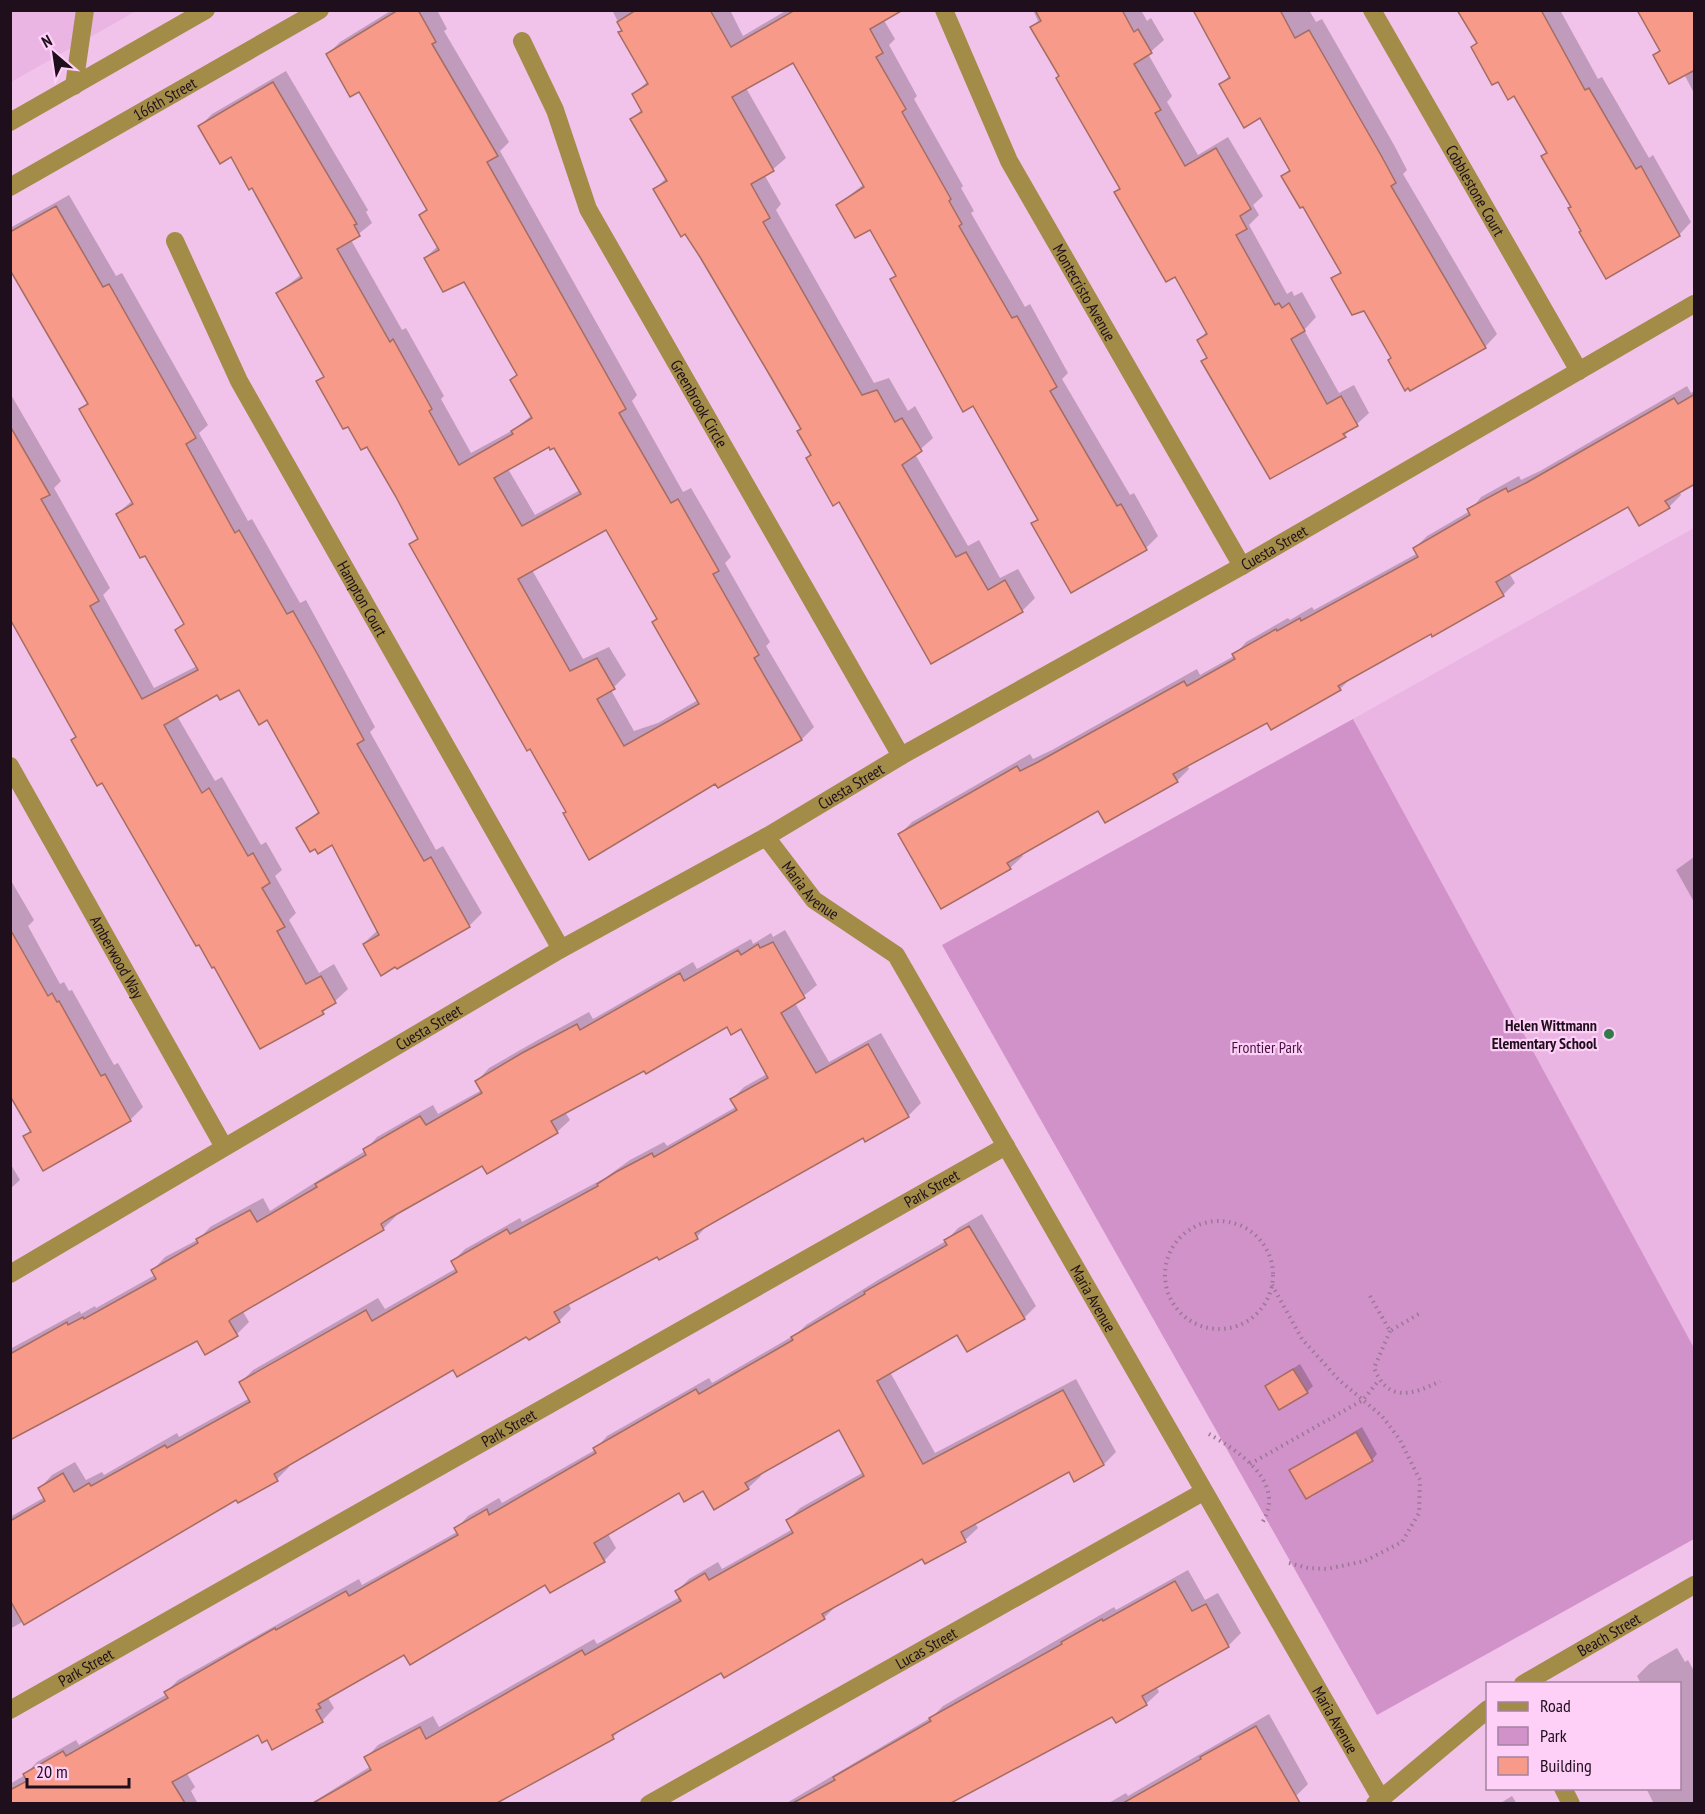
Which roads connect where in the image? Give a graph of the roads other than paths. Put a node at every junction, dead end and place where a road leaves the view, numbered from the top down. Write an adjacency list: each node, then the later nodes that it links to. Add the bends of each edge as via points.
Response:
1 (85, 10): 7 (street)
2 (206, 10): 7 (street)
3 (320, 10): 9 (street, 166th Street)
4 (944, 10): 13 (street, Montecristo Avenue, via 1009,161)
5 (1372, 10): 12 (street, Cobblestone Court)
6 (522, 41): 14 (street, Greenbrook Circle, via 555,110 588,209)
7 (74, 86): 8 (street)
8 (10, 122)
9 (10, 187)
10 (175, 241): 17 (street, Hampton Court, via 239,381)
11 (1695, 304): 12 (street, Cuesta Street)
12 (1579, 371): 13 (street, Cuesta Street)
13 (1242, 566): 14 (street, Cuesta Street)
14 (901, 756): 16 (street, Cuesta Street)
15 (10, 766): 19 (street, Amberwood Way)
16 (766, 837): 17 (street, Cuesta Street); 18 (street, Maria Avenue, via 814,900 896,955)
17 (561, 950): 19 (street, Cuesta Street)
18 (1006, 1146): 21 (street, Maria Avenue); 24 (street, Park Street)
19 (224, 1147): 20 (street, Cuesta Street)
20 (10, 1274)
21 (1203, 1492): 26 (street, Maria Avenue); 27 (street, Lucas Street)
22 (1695, 1586): 23 (street, Beach Street)
23 (1525, 1682)
24 (10, 1710)
25 (1486, 1711): 26 (street)
26 (1377, 1800)
27 (649, 1803)

